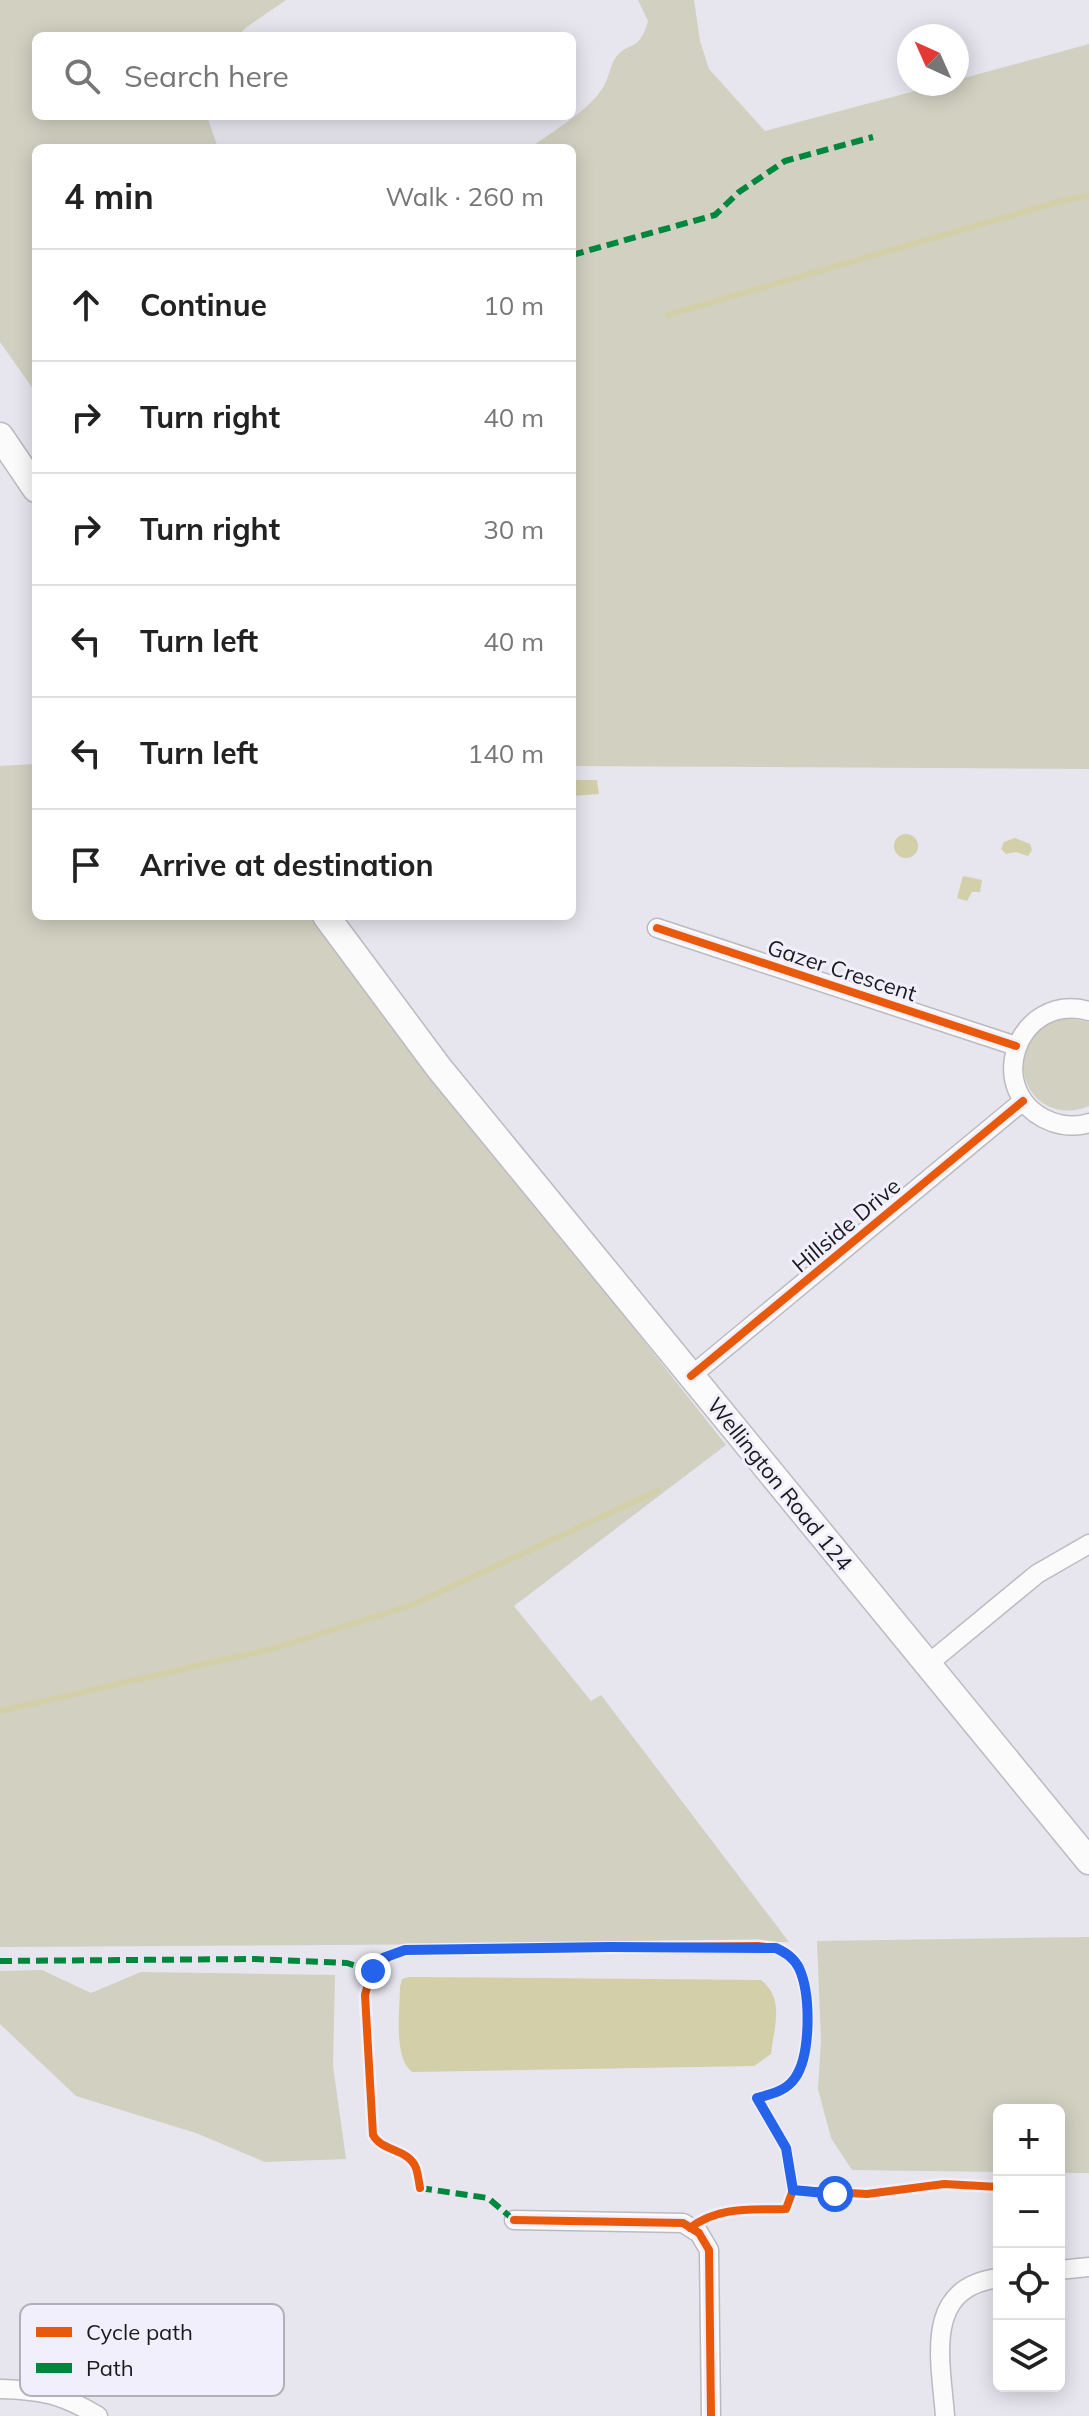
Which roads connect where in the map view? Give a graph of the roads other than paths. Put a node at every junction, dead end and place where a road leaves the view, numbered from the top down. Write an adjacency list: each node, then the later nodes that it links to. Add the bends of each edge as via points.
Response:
1 (0, 436): 2 (main road)
2 (32, 483)
3 (329, 920): 9 (main road, Wellington Road 124, via 439,1068)
4 (657, 928): 6 (street, Gazer Crescent)
5 (1089, 1011): 6 (street, via 1058,1009 1040,1017)
6 (1016, 1046): 7 (street, via 1013,1075)
7 (1023, 1101): 8 (street, via 1040,1117 1061,1125); 9 (street, Hillside Drive)
8 (1089, 1123)
9 (691, 1376): 11 (main road, Wellington Road 124)
10 (1089, 1544): 11 (street, via 1037,1574)
11 (928, 1664): 12 (main road, Wellington Road 124)
12 (1089, 1861)
13 (514, 2220): 21 (street, via 683,2223 699,2233 709,2250)
14 (1089, 2267): 15 (street)
15 (1065, 2269)
16 (993, 2278): 22 (street, via 960,2292 943,2316)
17 (0, 2389): 18 (street)
18 (20, 2390)
19 (56, 2396): 20 (street)
20 (98, 2416)
21 (711, 2416)
22 (945, 2416)

